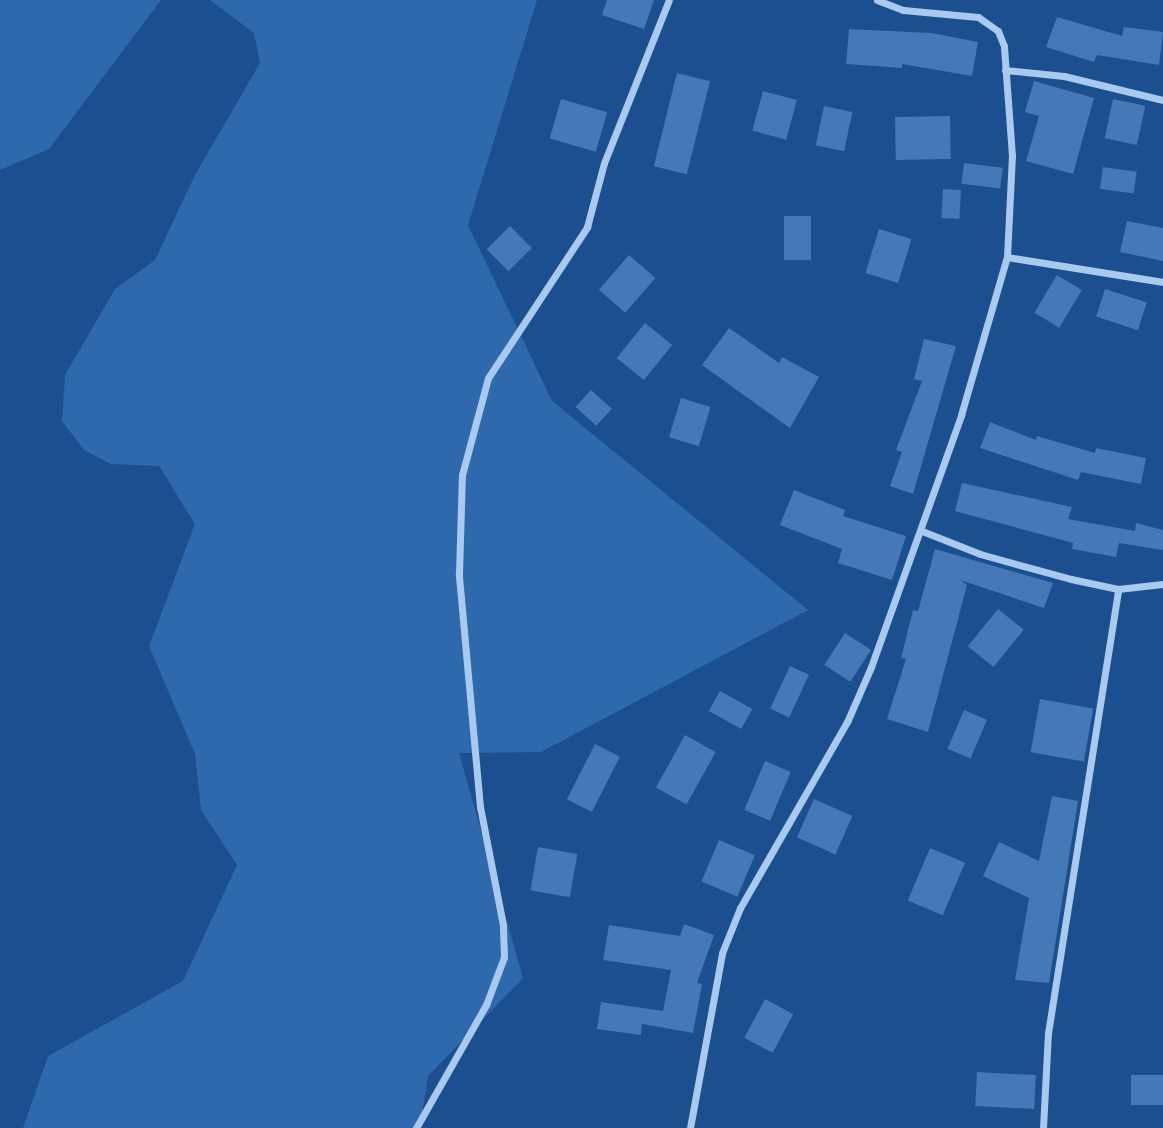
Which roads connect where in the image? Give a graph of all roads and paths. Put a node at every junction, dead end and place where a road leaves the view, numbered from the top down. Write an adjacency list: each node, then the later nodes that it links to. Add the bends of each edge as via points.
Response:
1 (669, 0): 10 (street, via 604,163 587,227 488,378 462,475 459,574 480,807 503,925 504,957 486,1005)
2 (877, 0): 3 (street, via 903,10 990,22 1002,39)
3 (1005, 70): 4 (street, via 1064,76); 5 (street, via 1012,156)
4 (1163, 100)
5 (1007, 257): 6 (street); 7 (street)
6 (1163, 282)
7 (922, 531): 9 (street, via 980,554); 11 (street, via 847,722 740,908 722,953)
8 (1163, 584): 9 (street)
9 (1118, 589): 12 (street, via 1048,1033)
10 (416, 1128)
11 (690, 1128)
12 (1043, 1128)

